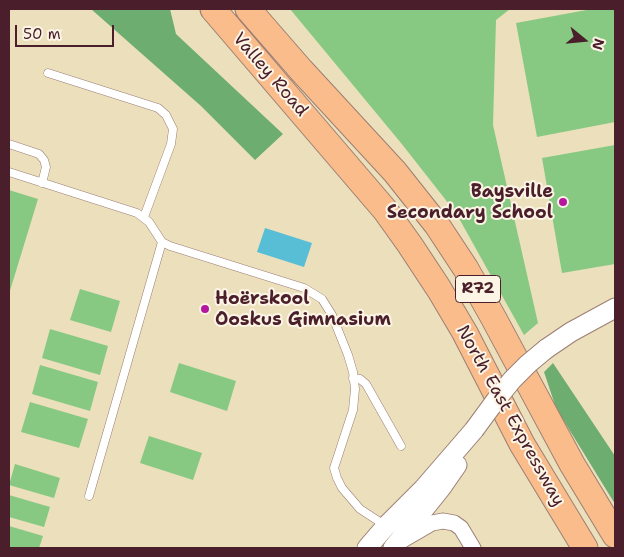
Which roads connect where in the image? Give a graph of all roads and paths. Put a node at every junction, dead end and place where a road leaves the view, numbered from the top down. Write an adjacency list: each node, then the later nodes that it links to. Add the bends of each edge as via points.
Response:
1 (213, 9): 5 (highway, Valley Road / R72)
2 (248, 9): 3 (highway, Valley Road / R72)
3 (301, 70): 18 (highway, North East Expressway / R72, via 396,172 437,225 493,316 572,464)
4 (48, 73): 9 (lane, via 158,108 166,115 173,129 171,144)
5 (327, 141): 22 (highway, North East Expressway / R72, via 385,210 439,288 522,444)
6 (9, 144): 8 (lane, via 39,154 46,167)
7 (9, 172): 8 (lane)
8 (42, 183): 9 (lane, via 137,212)
9 (144, 217): 10 (lane)
10 (162, 242): 12 (lane, via 314,292 332,315); 15 (lane)
11 (615, 308): 13 (street, bridge, via 546,350 512,380)
12 (354, 378): 14 (lane, via 366,384); 17 (lane, via 353,410 334,468 342,488 360,509)
13 (474, 430): 16 (street, via 453,472); 17 (street)
14 (402, 446)
15 (89, 496)
16 (425, 508): 17 (street, via 398,526); 19 (street)
17 (386, 526): 20 (street)
18 (615, 535)
19 (395, 546): 21 (street, via 443,521 461,528)
20 (367, 548)
21 (473, 548)
22 (585, 548)

